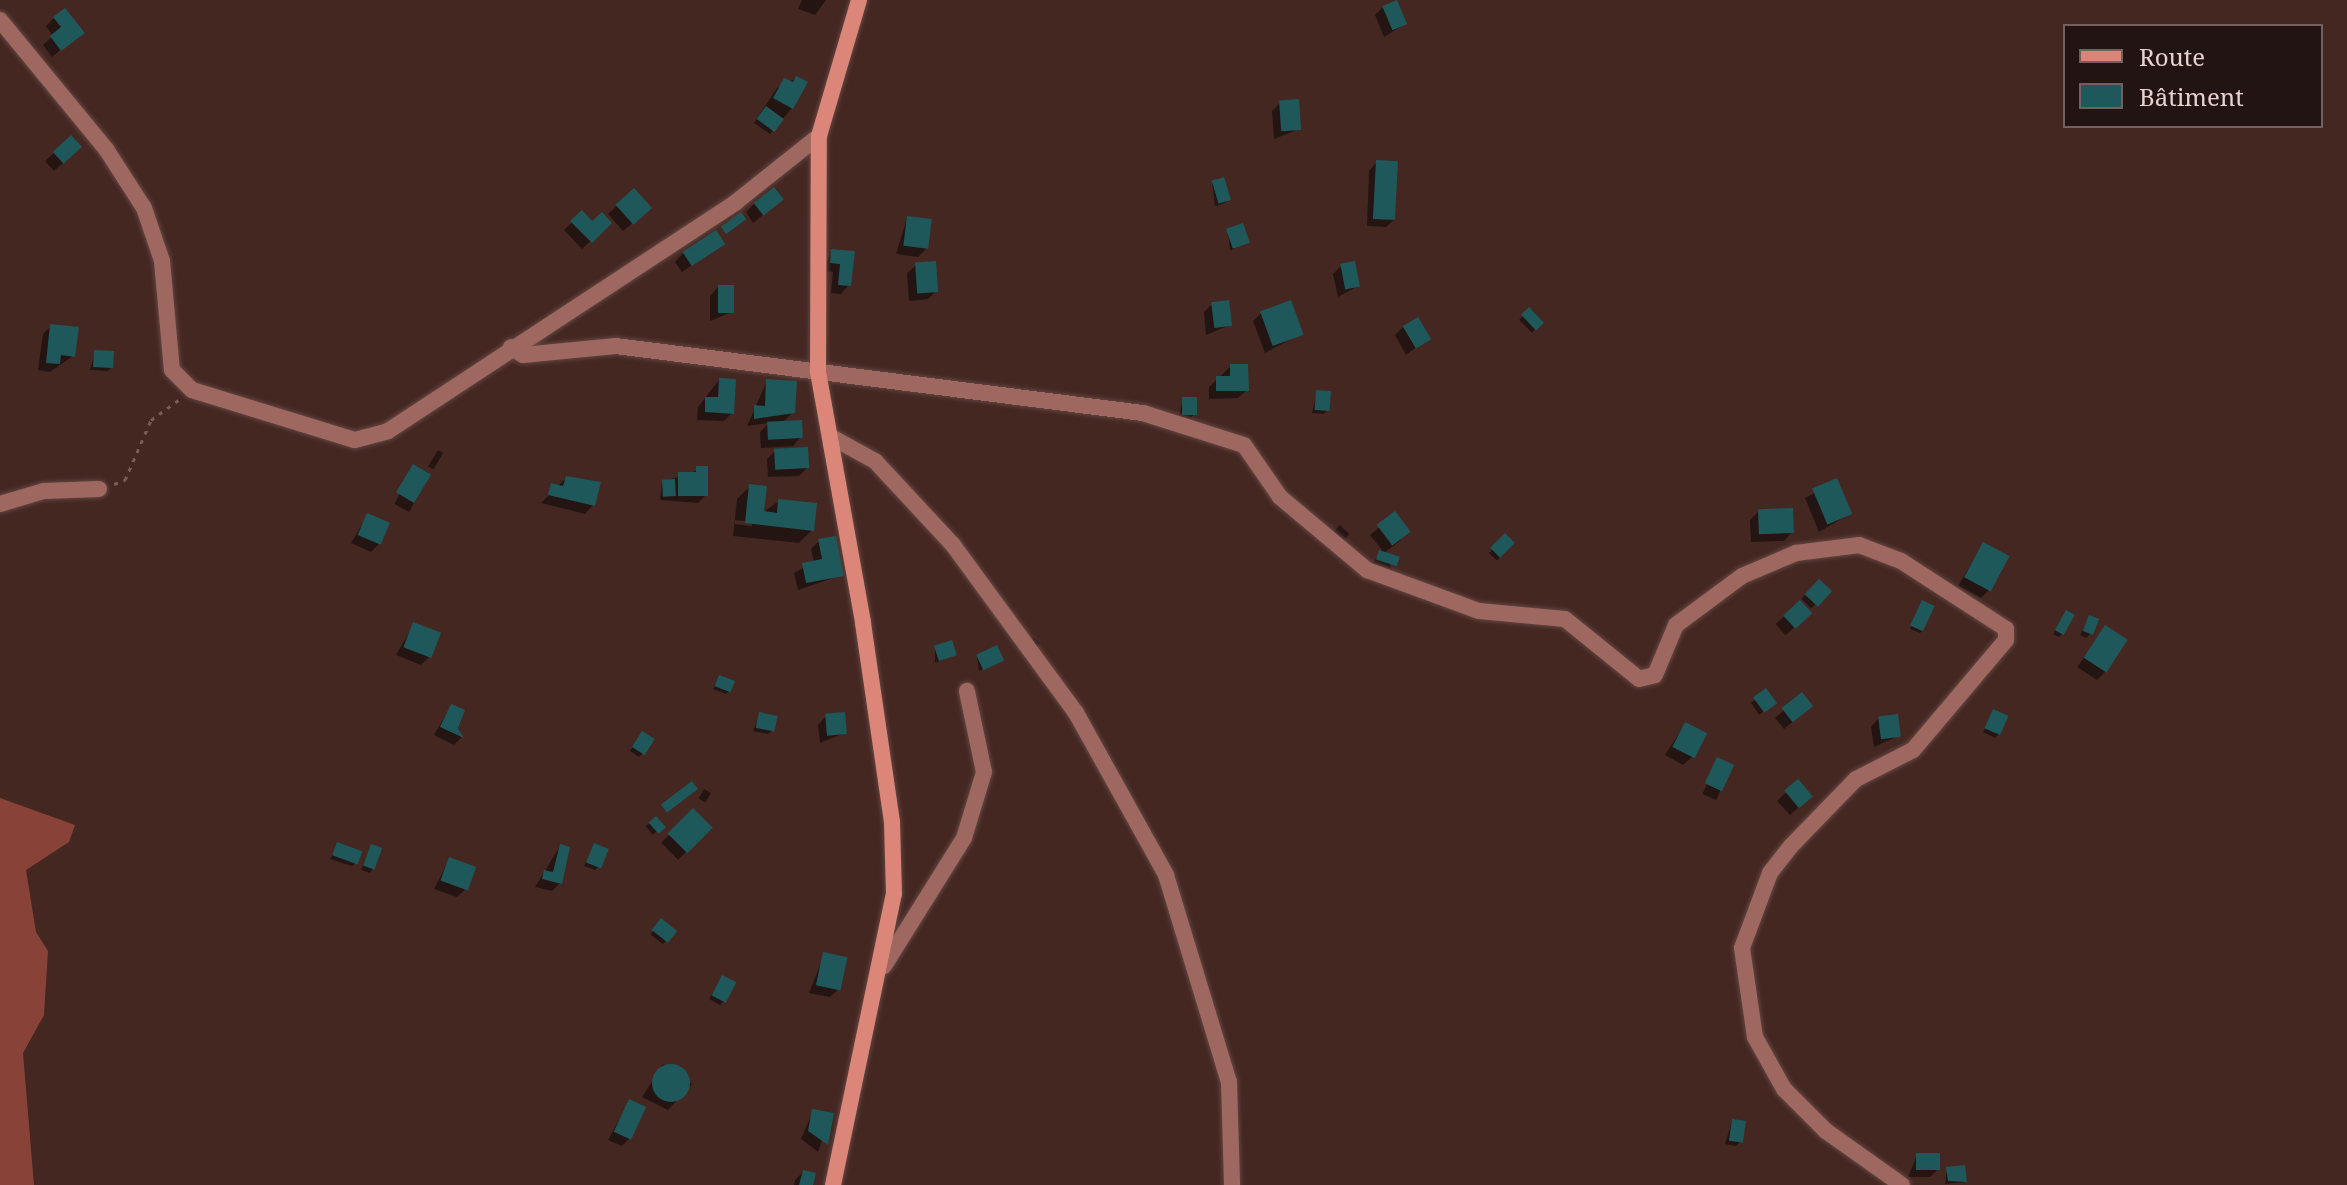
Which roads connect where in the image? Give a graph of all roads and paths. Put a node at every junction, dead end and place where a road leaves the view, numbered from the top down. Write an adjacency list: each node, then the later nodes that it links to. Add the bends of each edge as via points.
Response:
1 (859, 0): 3 (street)
2 (0, 20): 6 (street, via 106,149 144,208 162,261 172,370)
3 (819, 136): 4 (street, via 736,202); 5 (street)
4 (511, 347): 5 (street, via 523,355 616,346); 6 (street, via 388,431 355,440)
5 (818, 371): 7 (street); 14 (street, via 1143,413 1244,445 1280,497 1367,570 1479,611 1565,619 1639,679 1655,675 1676,625 1742,576 1796,553 1859,545 1901,561 2006,629 2006,640 1913,750 1856,779 1791,846 1770,873 1742,948 1755,1037 1784,1089 1826,1131)
6 (192, 390): 8 (path, via 151,420 125,480)
7 (835, 439): 11 (street, via 892,822 894,894); 13 (street, via 875,461 953,545 1076,713 1166,875 1229,1082)
8 (99, 489): 9 (street, via 44,491)
9 (0, 504)
10 (967, 691): 11 (street, via 984,772 964,838)
11 (884, 966): 12 (street, via 859,1038)
12 (833, 1185)
13 (1232, 1185)
14 (1902, 1185)

